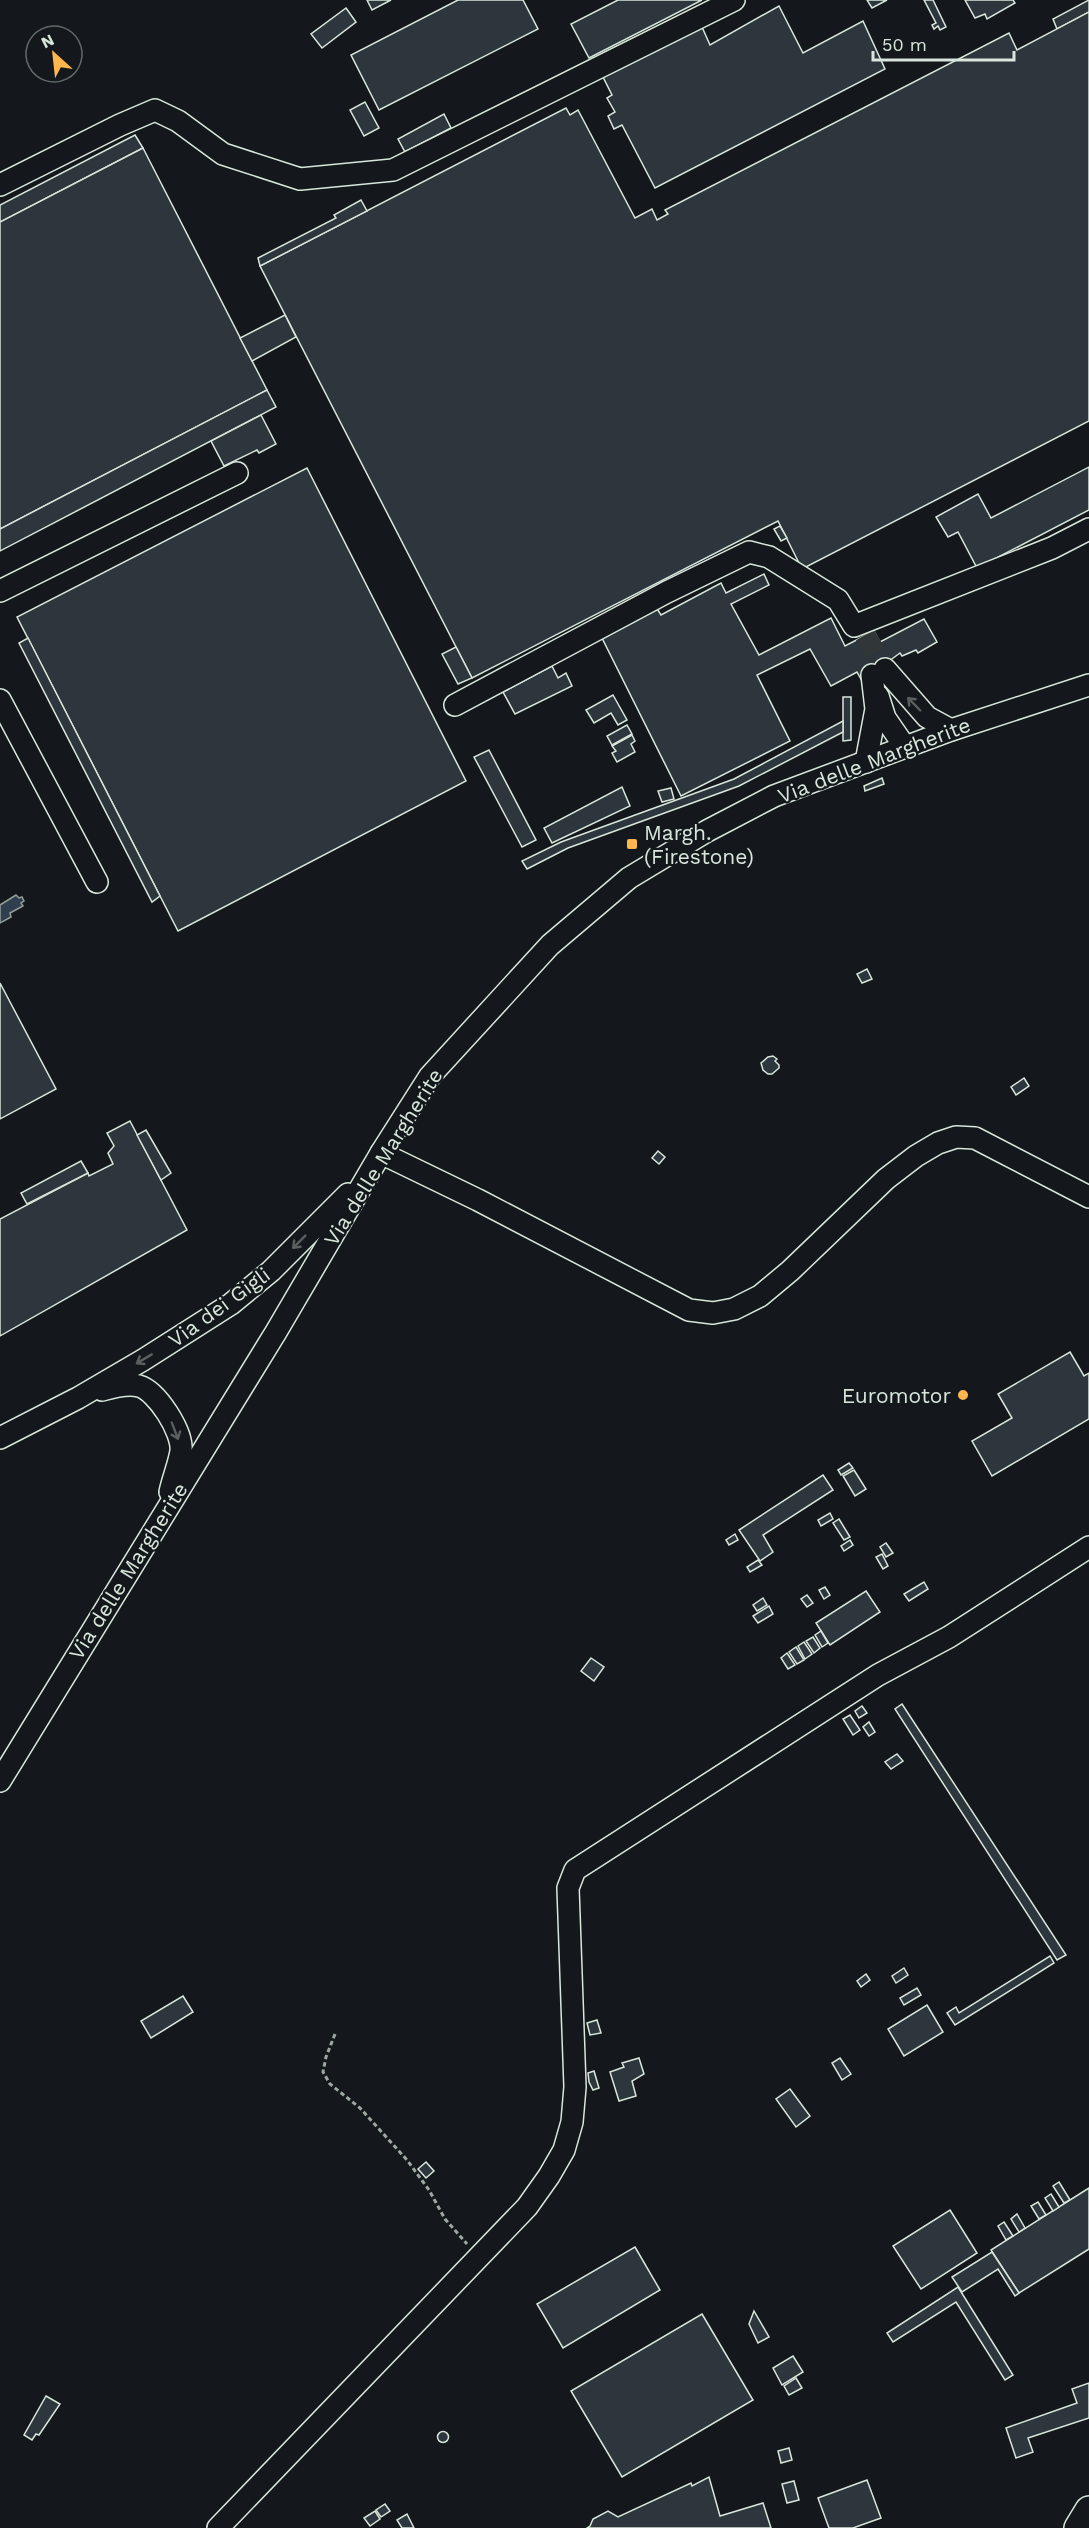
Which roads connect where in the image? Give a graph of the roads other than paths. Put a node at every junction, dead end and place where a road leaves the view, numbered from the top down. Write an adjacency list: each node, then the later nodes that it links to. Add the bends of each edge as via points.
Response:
1 (734, 0): 2 (street, via 393,170 300,178 222,154 178,121 154,110)
2 (0, 185)
3 (237, 473): 5 (street)
4 (1089, 529): 9 (street, via 858,634 838,600 769,557 749,552)
5 (0, 591)
6 (878, 672): 10 (street, one-way to 6, via 927,717); 11 (street, via 885,718); 12 (street)
7 (1089, 685): 10 (street, Via delle Margherite)
8 (0, 700): 13 (street)
9 (455, 705)
10 (951, 730): 11 (street, Via delle Margherite)
11 (905, 747): 12 (street, Via delle Margherite)
12 (866, 762): 14 (street, Via delle Margherite, via 774,796 629,878 550,945 430,1076)
13 (98, 882)
14 (376, 1162): 15 (street, via 478,1200 689,1310 712,1313 734,1309 760,1296 886,1179 916,1156 956,1137 975,1138); 16 (street, Via dei Gigli, one-way to 16, via 272,1271 231,1304); 18 (street, Via delle Margherite)
15 (1089, 1197)
16 (78, 1398): 17 (street, Via dei Gigli); 18 (street, Via dei Gigli, one-way to 18, via 116,1386 140,1386 156,1398 168,1413 181,1449)
17 (0, 1438)
18 (168, 1506): 20 (street, Via delle Margherite)
19 (1089, 1547): 24 (street, via 949,1637 868,1682 575,1870 568,1888 575,2087 572,2122 564,2150 527,2206)
20 (56, 1687): 21 (street); 22 (street, Via delle Margherite)
21 (0, 1751)
22 (0, 1781)
23 (1089, 2510): 25 (main road)
24 (218, 2528)
25 (1078, 2528)

